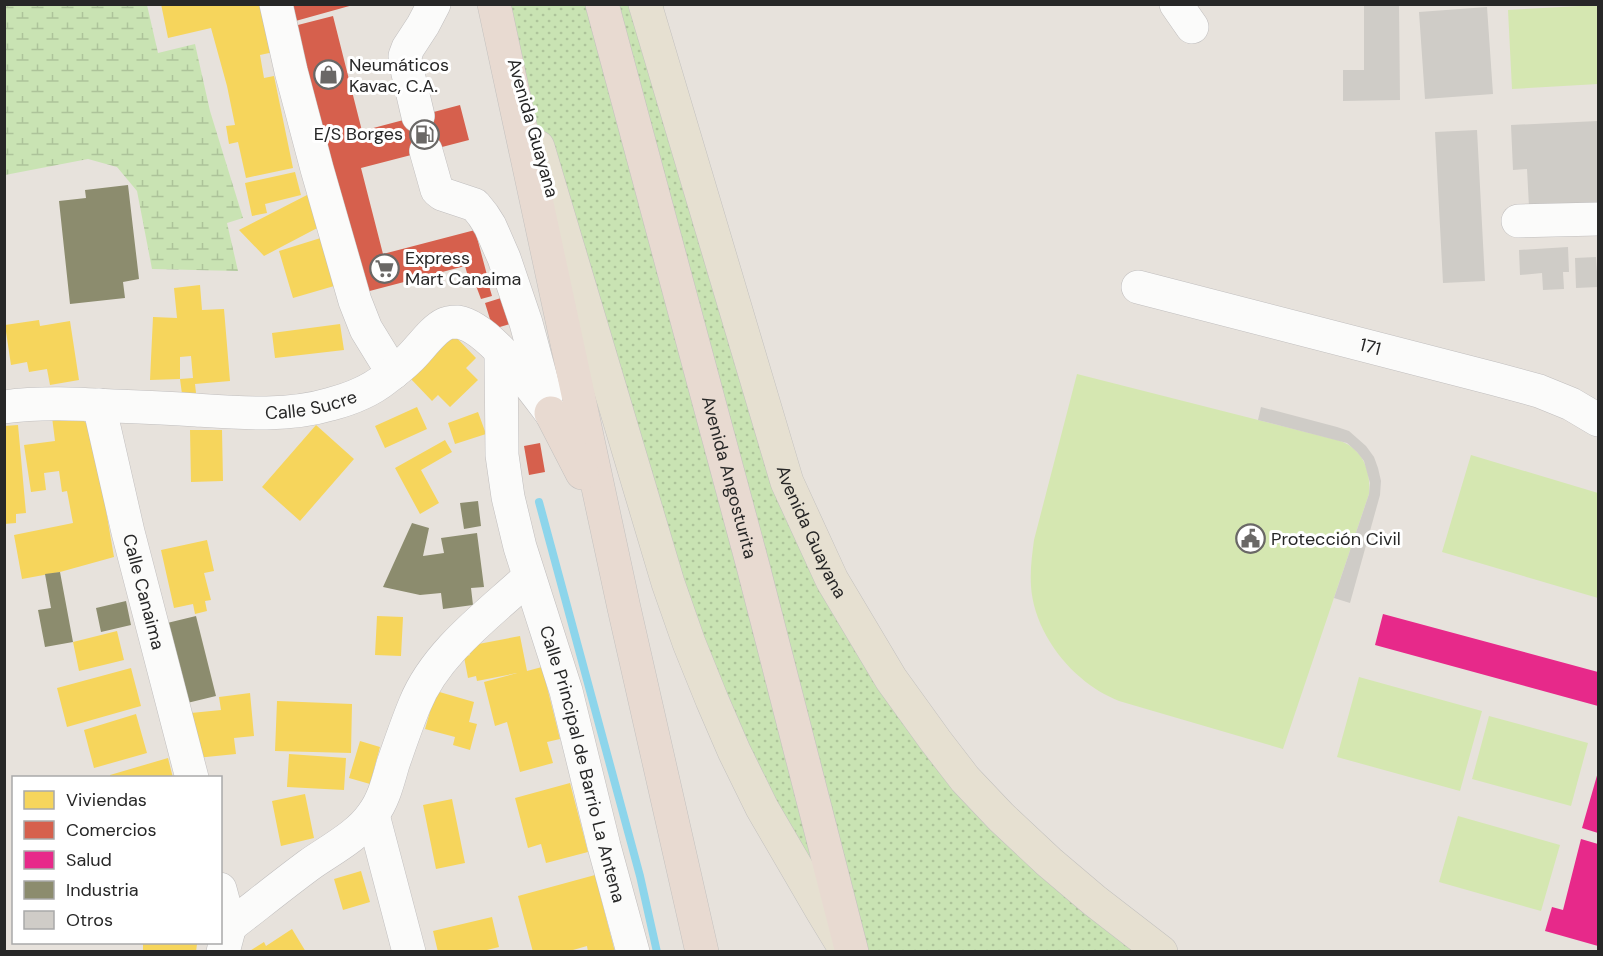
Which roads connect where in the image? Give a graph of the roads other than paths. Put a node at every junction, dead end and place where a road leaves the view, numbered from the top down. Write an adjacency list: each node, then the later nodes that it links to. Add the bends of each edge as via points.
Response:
1 (276, 4): 14 (street, via 316,170 355,302 366,330)
2 (434, 4): 8 (street, via 405,56)
3 (495, 4): 19 (highway); 28 (main road, Avenida Guayana, via 661,562 689,643 762,808)
4 (602, 4): 28 (highway, Avenida Angosturita, via 753,566)
5 (645, 4): 7 (main road, Avenida Guayana)
6 (664, 4): 7 (street)
7 (666, 75): 29 (main road, Avenida Guayana, via 788,482 832,580 891,680 965,779 1049,862)
8 (418, 116)
9 (426, 151): 17 (street, via 437,190 475,206 490,226 522,312)
10 (1599, 219): 11 (street)
11 (1518, 221)
12 (1138, 288): 18 (street, 171, via 1528,388 1571,404)
13 (501, 353): 14 (street, Calle Sucre, via 473,327 445,323); 17 (street, Calle Sucre); 20 (street, Calle Principal de Barrio La Antena, via 502,455 519,547)
14 (393, 373): 15 (street, Calle Sucre, via 358,395 308,411 227,412)
15 (99, 405): 16 (street, Calle Sucre, via 30,403); 21 (street, Calle Canaima)
16 (4, 407)
17 (551, 413): 19 (highway, via 579,466)
18 (1599, 420)
19 (608, 537): 27 (highway)
20 (529, 577): 22 (street, via 466,634 427,680 415,703 385,794); 26 (street, Calle Principal de Barrio La Antena, via 566,691)
21 (192, 776)
22 (373, 815): 24 (street, via 308,866); 25 (street)
23 (222, 903): 24 (street)
24 (227, 939)
25 (409, 951)
26 (633, 951)
27 (702, 951)
28 (850, 951)
29 (1161, 951)

